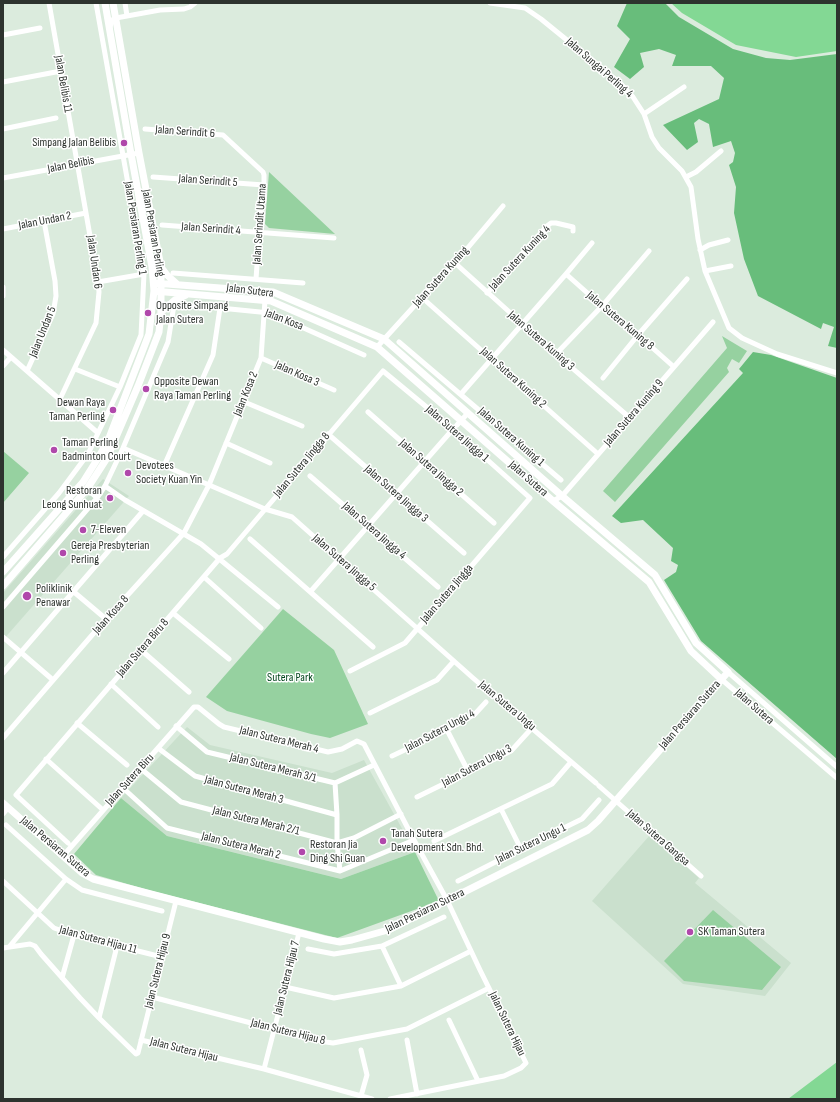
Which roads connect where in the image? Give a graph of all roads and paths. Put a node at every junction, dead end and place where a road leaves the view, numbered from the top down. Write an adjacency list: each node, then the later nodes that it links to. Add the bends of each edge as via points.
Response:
1 (49, 3): 16 (street, Jalan Belibis 11)
2 (96, 3): 27 (street, Jalan Persiaran Perling 1)
3 (105, 3): 14 (street, Jalan Persiaran Perling)
4 (113, 3): 12 (street, Jalan Persiaran Perling)
5 (124, 3): 11 (street)
6 (159, 3): 10 (street)
7 (195, 3): 10 (street, via 184,9)
8 (490, 3): 9 (street, Jalan Sungai Perling 4)
9 (503, 4): 19 (street, Jalan Sungai Perling 4, via 525,8 541,19 621,84)
10 (160, 10): 11 (street)
11 (127, 16): 12 (street)
12 (116, 18): 14 (street); 25 (street, Jalan Persiaran Perling)
13 (40, 28): 15 (street)
14 (109, 29): 26 (street, Jalan Persiaran Perling)
15 (3, 35)
16 (61, 72): 17 (street); 28 (street, Jalan Belibis 11)
17 (3, 82)
18 (684, 88): 19 (street)
19 (644, 114): 30 (street, Jalan Sungai Perling 4, via 659,148)
20 (56, 118): 21 (street)
21 (3, 129)
22 (145, 129): 23 (street, Jalan Serindit 6, via 221,134)
23 (226, 137): 32 (street, Jalan Serindit Utama, via 263,172)
24 (721, 151): 30 (street)
25 (139, 153): 26 (street, Jalan Belibis); 47 (street, Jalan Persiaran Perling)
26 (131, 154): 27 (street, Jalan Belibis); 55 (street, Jalan Persiaran Perling)
27 (123, 156): 28 (street, Jalan Belibis); 50 (street, Jalan Persiaran Perling 1)
28 (78, 165): 31 (street, Jalan Belibis); 34 (street, Jalan Undan 6)
29 (153, 177): 32 (street, Jalan Serindit 5)
30 (686, 177): 43 (street, Jalan Sungai Perling 4, via 693,195)
31 (3, 178)
32 (264, 185): 39 (street, Jalan Serindit Utama)
33 (503, 206): 45 (street, Jalan Sutera Kuning)
34 (86, 213): 35 (street, Jalan Undan 2); 54 (street, Jalan Undan 6)
35 (44, 221): 37 (street, Jalan Undan 2); 88 (street, Jalan Undan 5, via 56,296 53,314)
36 (162, 225): 39 (street, Jalan Serindit 4)
37 (3, 229)
38 (573, 230): 64 (street, Jalan Sutera Kuning 4, via 572,227 551,223)
39 (260, 233): 40 (street, Jalan Serindit 4); 52 (street, Jalan Serindit Utama)
40 (334, 238)
41 (728, 240): 43 (street)
42 (592, 243): 51 (street)
43 (700, 250): 48 (street, Jalan Sungai Perling 4)
44 (649, 252): 69 (street)
45 (455, 262): 64 (street, Jalan Sutera Kuning 3); 76 (street, Jalan Sutera Kuning)
46 (731, 266): 48 (street)
47 (161, 267): 56 (street, Jalan Persiaran Perling); 58 (street)
48 (705, 271): 90 (street, Jalan Sungai Perling 4, via 729,328 742,338 777,354)
49 (173, 273): 52 (street)
50 (144, 274): 54 (street); 92 (street, Jalan Persiaran Perling 1, via 141,335)
51 (566, 274): 69 (street, Jalan Sutera Kuning 8); 74 (street)
52 (256, 279): 57 (street); 60 (street); 62 (street)
53 (687, 279): 75 (street)
54 (98, 282): 87 (street, Jalan Undan 6, via 96,323)
55 (154, 283): 56 (street, Jalan Sutera); 61 (street, Jalan Persiaran Perling)
56 (162, 283): 58 (street, Jalan Sutera); 63 (street, Jalan Persiaran Perling)
57 (303, 283)
58 (177, 284): 60 (street, Jalan Sutera)
59 (3, 287): 66 (street)
60 (251, 290): 62 (street, Jalan Sutera)
61 (154, 291): 63 (street, Jalan Sutera); 130 (street, Jalan Persiaran Perling, via 149,334 100,456 82,482)
62 (260, 291): 76 (street, Jalan Sutera, via 273,292)
63 (162, 292): 65 (street, Jalan Sutera); 71 (street, Jalan Persiaran Perling)
64 (487, 293): 74 (street, Jalan Sutera Kuning 3)
65 (190, 294): 67 (street, Jalan Sutera); 71 (street, via 175,300)
66 (3, 296)
67 (265, 300): 72 (street, Jalan Kosa 2); 78 (street, Jalan Sutera)
68 (427, 302): 84 (street, Jalan Sutera Kuning 2)
69 (602, 306): 75 (street, Jalan Sutera Kuning 8); 80 (street)
70 (220, 308): 72 (street, Jalan Kosa); 105 (street, Jalan Kosa, via 174,305 168,342); 109 (street, via 213,355)
71 (161, 312): 114 (street, Jalan Persiaran Perling, via 159,332 138,386 107,458)
72 (264, 312): 81 (street, Jalan Kosa); 83 (street, Jalan Kosa 2)
73 (713, 322): 86 (street, Jalan Sutera Kuning 9)
74 (522, 324): 80 (street, Jalan Sutera Kuning 3); 84 (street)
75 (638, 335): 86 (street, Jalan Sutera Kuning 8); 91 (street)
76 (384, 339): 78 (street, Jalan Sutera Kuning); 98 (street, Jalan Sutera)
77 (399, 342): 94 (street, Jalan Sutera Kuning 1)
78 (377, 347): 100 (street, Jalan Sutera)
79 (3, 350): 82 (street)
80 (556, 354): 99 (street, Jalan Sutera Kuning 3)
81 (364, 355)
82 (11, 357): 85 (street); 88 (street)
83 (261, 358): 93 (street, Jalan Kosa 3); 96 (street, Jalan Kosa 2)
84 (492, 359): 94 (street); 106 (street, Jalan Sutera Kuning 2)
85 (3, 366)
86 (674, 367): 99 (street, Jalan Sutera Kuning 9)
87 (74, 369): 92 (street); 95 (street, Jalan Undan 6)
88 (27, 371): 95 (street)
89 (383, 371): 100 (street, Jalan Sutera Jingga 1); 103 (street, Jalan Sutera Jingga 8)
90 (837, 373)
91 (603, 378)
92 (120, 387): 102 (street, Jalan Persiaran Perling 1)
93 (334, 390)
94 (461, 394): 111 (street, Jalan Sutera Kuning 1)
95 (60, 400): 102 (street)
96 (242, 400): 101 (street); 104 (street, Jalan Kosa 2)
97 (368, 412): 107 (street, Jalan Sutera Jingga 2)
98 (468, 413): 100 (street); 116 (street, Jalan Sutera)
99 (630, 418): 106 (street, Jalan Sutera Kuning 9)
100 (456, 425): 107 (street); 118 (street, Jalan Sutera Jingga 1); 119 (street, Jalan Sutera)
101 (302, 426)
102 (98, 433): 127 (street, Jalan Persiaran Perling 1, via 88,454 67,483)
103 (328, 434): 115 (street, Jalan Sutera Jingga 3); 120 (street, Jalan Sutera Jingga 8)
104 (226, 443): 108 (street); 112 (street, Jalan Kosa 2)
105 (123, 448): 109 (street, Jalan Sutera Jingga 5); 113 (street)
106 (598, 454): 116 (street, Jalan Sutera Kuning 9)
107 (425, 462): 115 (street); 122 (street, Jalan Sutera Jingga 2)
108 (270, 463)
109 (164, 466): 112 (street, Jalan Sutera Jingga 5)
110 (310, 476): 123 (street, Jalan Sutera Jingga 4)
111 (561, 480)
112 (209, 485): 120 (street, Jalan Sutera Jingga 5); 124 (street, Jalan Kosa 8)
113 (105, 486): 117 (street); 121 (street)
114 (87, 489): 117 (street); 132 (street, Jalan Persiaran Perling)
115 (397, 494): 123 (street); 126 (street, Jalan Sutera Jingga 3)
116 (562, 496): 119 (street, Jalan Sutera Kuning 9); 149 (street, Jalan Sutera, via 656,575 696,643)
117 (97, 498): 136 (street)
118 (530, 498): 141 (street, Jalan Sutera Jingga)
119 (553, 501): 151 (street, Jalan Sutera, via 649,582 691,651)
120 (265, 509): 128 (street, Jalan Sutera Jingga 8, via 227,554); 129 (street, Jalan Sutera Jingga 5, via 292,517)
121 (143, 510): 124 (street); 135 (street)
122 (494, 523)
123 (368, 527): 129 (street); 133 (street, Jalan Sutera Jingga 4)
124 (184, 533): 128 (street); 139 (street, Jalan Kosa 8)
125 (250, 539): 134 (street)
126 (464, 553)
127 (3, 556)
128 (220, 558): 131 (street, Jalan Sutera Biru 8); 137 (street)
129 (340, 559): 134 (street); 141 (street, Jalan Sutera Jingga 5)
130 (3, 572)
131 (204, 577): 138 (street, Jalan Sutera Biru 8); 140 (street)
132 (3, 586)
133 (438, 587)
134 (311, 591): 143 (street)
135 (74, 592): 139 (street); 145 (street)
136 (3, 607)
137 (278, 607)
138 (173, 613): 144 (street, Jalan Sutera Biru 8); 146 (street)
139 (106, 619): 152 (street, Jalan Kosa 8)
140 (261, 628)
141 (418, 628): 147 (street, Jalan Sutera Ungu); 148 (street, Jalan Sutera Jingga, via 405,643)
142 (3, 637): 145 (street)
143 (373, 647)
144 (141, 650): 153 (street, Jalan Sutera Biru 8); 154 (street)
145 (20, 653): 150 (street); 152 (street)
146 (229, 659)
147 (454, 660): 157 (street, via 437,680); 161 (street, Jalan Sutera Ungu)
148 (350, 671)
149 (728, 672): 151 (street, Jalan Persiaran Sutera); 171 (street, Jalan Sutera)
150 (3, 673)
151 (722, 679): 174 (street, Jalan Sutera); 179 (street, Jalan Persiaran Sutera)
152 (53, 680): 163 (street, Jalan Kosa 8)
153 (111, 684): 158 (street, Jalan Sutera Biru 8); 159 (street)
154 (189, 692)
155 (486, 702): 162 (street, Jalan Sutera Ungu 4, via 475,714)
156 (198, 707): 160 (street, Jalan Sutera Biru); 164 (street, Jalan Sutera Merah 4, via 224,727 328,752 334,752 357,741)
157 (370, 713)
158 (77, 723): 167 (street, Jalan Sutera Biru 8); 169 (street)
159 (158, 726)
160 (176, 726): 165 (street, Jalan Sutera Biru); 175 (street, Jalan Sutera Merah 3/1, via 207,752)
161 (532, 728): 168 (street, Jalan Sutera Ungu); 173 (street, Jalan Sutera Ungu 3, via 511,751)
162 (447, 730): 166 (street, Jalan Sutera Ungu 4); 173 (street)
163 (3, 738)
164 (364, 744): 170 (street, Jalan Sutera Hijau)
165 (158, 748): 172 (street, Jalan Sutera Biru); 185 (street, Jalan Sutera Merah 3, via 195,776)
166 (392, 756)
167 (46, 759): 182 (street); 190 (street, Jalan Sutera Biru 8, via 16,795)
168 (571, 762): 179 (street, Jalan Sutera Ungu); 181 (street, via 552,784)
169 (127, 764)
170 (374, 764): 175 (street); 184 (street, Jalan Sutera Hijau)
171 (837, 767)
172 (140, 768): 176 (street, Jalan Sutera Biru); 189 (street, Jalan Sutera Merah 2/1, via 181,802)
173 (468, 771): 177 (street, Jalan Sutera Ungu 3)
174 (837, 778)
175 (335, 783): 185 (street)
176 (123, 788): 182 (street, Jalan Sutera Biru); 193 (street, Jalan Sutera Merah 2, via 167,828)
177 (416, 797)
178 (599, 800): 191 (street, Jalan Sutera Ungu 1, via 582,820)
179 (615, 801): 194 (street, Jalan Sutera Gangsa); 198 (street, Jalan Persiaran Sutera, via 598,821 583,833)
180 (6, 805): 183 (street); 192 (street, Jalan Persiaran Sutera)
181 (501, 809): 188 (street); 191 (street)
182 (103, 810): 192 (street, Jalan Sutera Biru)
183 (3, 814)
184 (401, 814): 187 (street, Jalan Sutera Hijau); 189 (street, Jalan Sutera Merah 2/1, via 354,838)
185 (337, 815): 189 (street)
186 (6, 825): 195 (street)
187 (414, 840): 193 (street); 198 (street, Jalan Sutera Hijau)
188 (434, 841)
189 (337, 842): 193 (street)
190 (68, 843)
191 (521, 848): 196 (street, Jalan Sutera Ungu 1)
192 (63, 856): 199 (street, Jalan Persiaran Sutera, via 93,879)
193 (340, 871)
194 (702, 876)
195 (66, 878): 200 (street, via 82,890); 201 (street)
196 (458, 881)
197 (3, 882): 201 (street, Jalan Sutera Hijau 11)
198 (447, 900): 203 (street, Jalan Persiaran Sutera, via 388,930 352,940 340,942); 209 (street, Jalan Sutera Hijau)
199 (176, 901): 203 (street, Jalan Persiaran Sutera); 210 (street, Jalan Sutera Hijau 9)
200 (162, 911)
201 (37, 912): 204 (street, Jalan Sutera Hijau 11, via 54,928); 207 (street)
202 (444, 917): 206 (street)
203 (299, 933): 213 (street, Jalan Sutera Hijau 7)
204 (74, 935): 205 (street, Jalan Sutera Hijau 11); 211 (street)
205 (117, 946): 210 (street, Jalan Sutera Hijau 11); 216 (street)
206 (382, 946): 208 (street, via 334,954); 212 (street)
207 (6, 948): 211 (street, Jalan Sutera Hijau, via 34,944)
208 (308, 949)
209 (471, 951): 212 (street); 214 (street, Jalan Sutera Hijau)
210 (162, 957): 215 (street, Jalan Sutera Hijau 9)
211 (62, 978): 216 (street, Jalan Sutera Hijau)
212 (401, 986): 213 (street, via 334,998)
213 (285, 987): 218 (street, Jalan Sutera Hijau 7)
214 (489, 988): 218 (street, Jalan Sutera Hijau 8, via 407,1029 340,1042 329,1043); 223 (street, Jalan Sutera Hijau, via 526,1063 504,1076)
215 (152, 997): 218 (street, Jalan Sutera Hijau 8); 219 (street, Jalan Sutera Hijau 9)
216 (99, 1018): 219 (street, Jalan Sutera Hijau, via 136,1054)
217 (449, 1020): 223 (street)
218 (274, 1029): 222 (street, Jalan Sutera Hijau 7)
219 (141, 1040): 222 (street, Jalan Sutera Hijau)
220 (407, 1040): 224 (street)
221 (361, 1050): 225 (street, via 366,1075)
222 (264, 1069): 225 (street, Jalan Sutera Hijau)
223 (478, 1081): 224 (street, Jalan Sutera Hijau)
224 (417, 1094): 227 (street, Jalan Sutera Hijau)
225 (361, 1096): 226 (street, Jalan Sutera Hijau)
226 (372, 1099)
227 (390, 1099)

